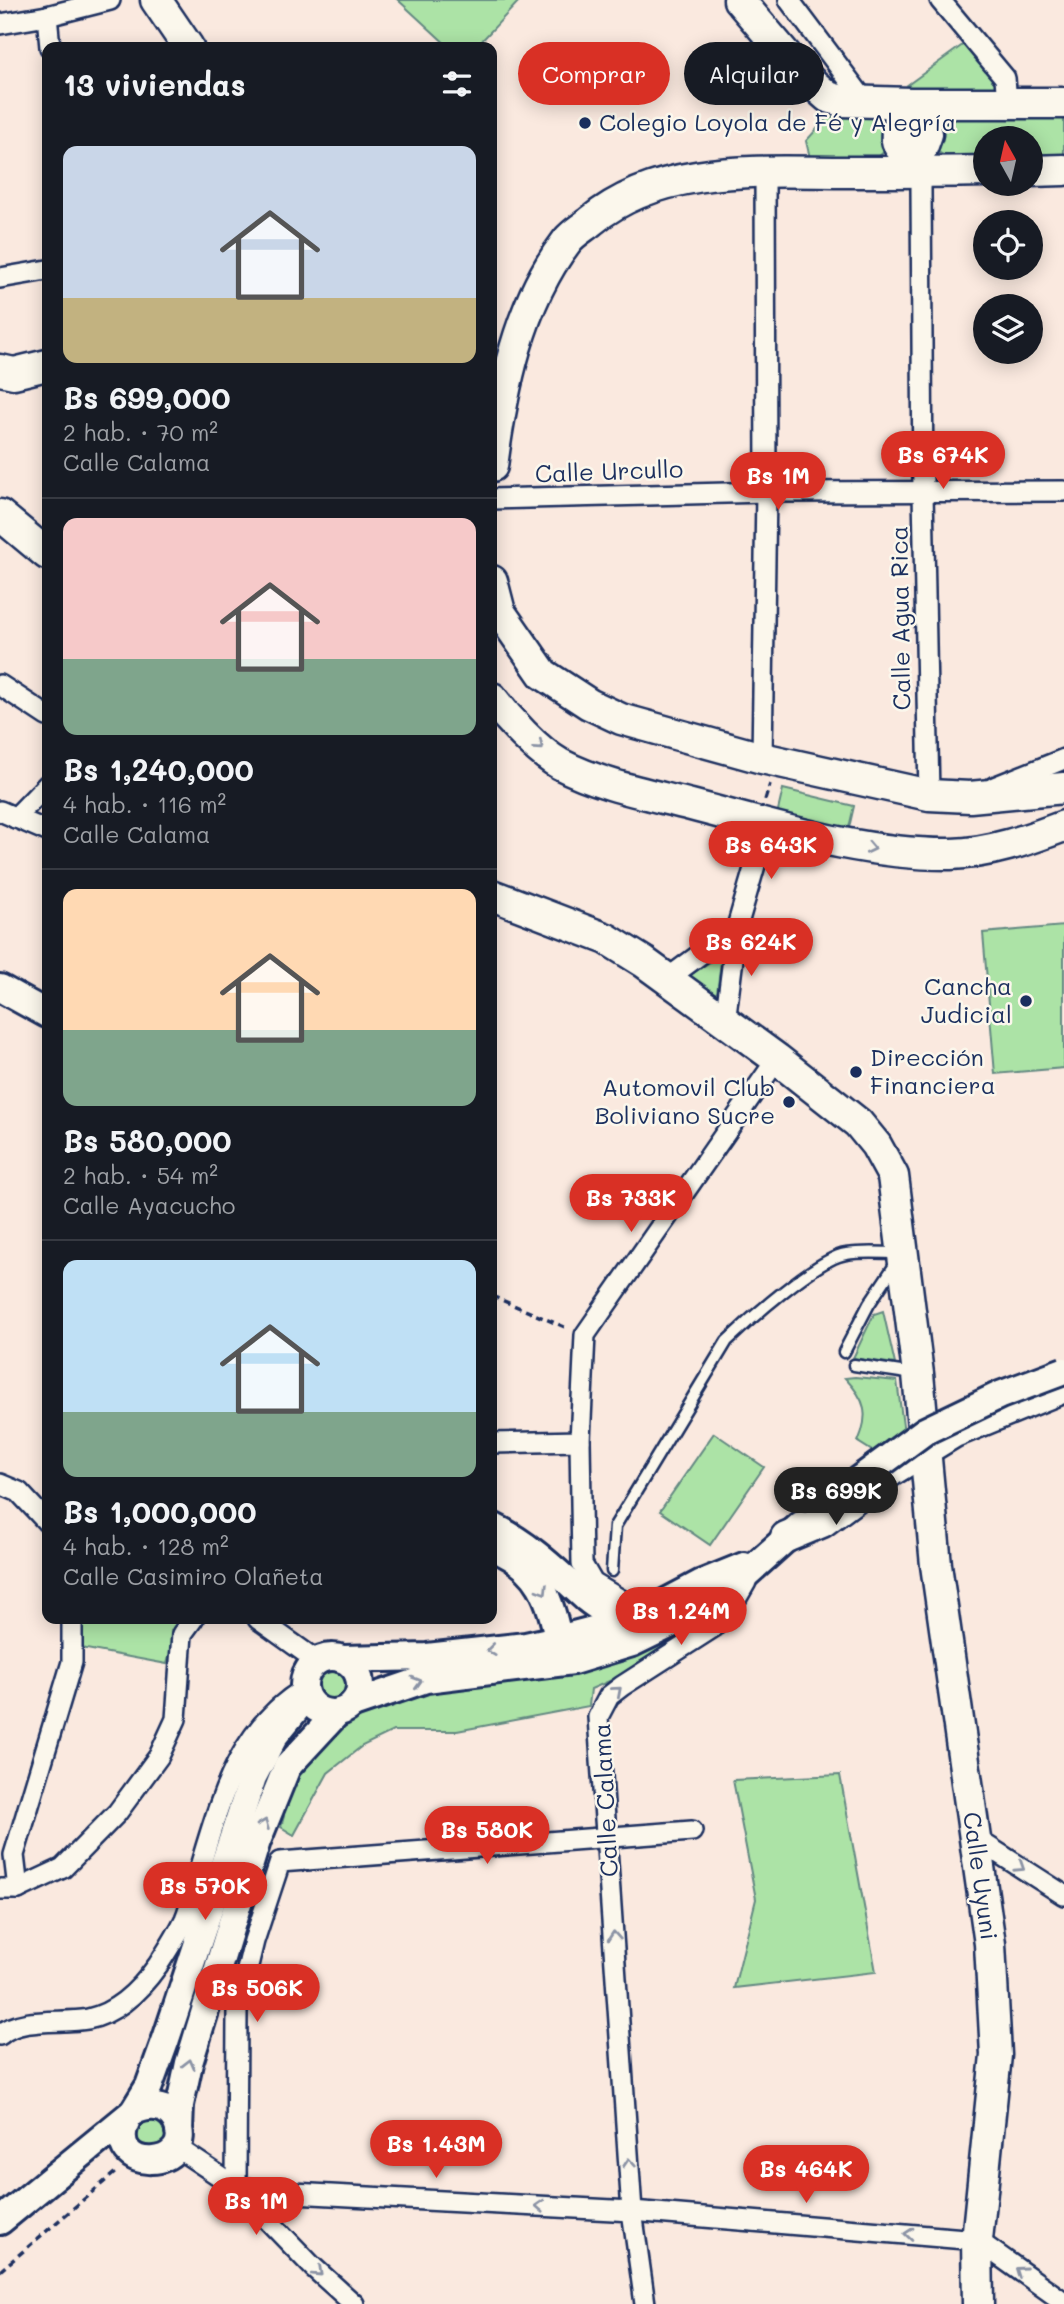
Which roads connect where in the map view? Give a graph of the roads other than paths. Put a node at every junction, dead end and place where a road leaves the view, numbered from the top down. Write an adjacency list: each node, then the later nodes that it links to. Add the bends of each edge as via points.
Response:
1 (110, 0): 6 (street)
2 (156, 0): 9 (main road)
3 (739, 0): 10 (main road, via 803,75 828,97)
4 (789, 0): 10 (street)
5 (940, 0): 11 (street, via 1005,78)
6 (47, 16): 7 (street); 8 (street)
7 (0, 24)
8 (50, 42)
9 (185, 42)
10 (864, 100): 13 (main road)
11 (1007, 103): 12 (main road); 13 (main road, via 957,103)
12 (1064, 103)
13 (907, 148): 14 (main road); 17 (main road); 25 (street, Calle Agua Rica)
14 (973, 167)
15 (1064, 170): 16 (main road)
16 (1043, 171)
17 (765, 172): 22 (main road, via 662,184 611,205 568,240 530,303); 24 (street)
18 (42, 271): 19 (street)
19 (0, 278)
20 (42, 366): 21 (main road, via 14,373)
21 (0, 370)
22 (497, 426)
23 (1064, 491): 25 (street, Calle Urcullo)
24 (766, 492): 25 (street, Calle Urcullo); 26 (street, Calle Urcullo); 34 (street)
25 (923, 492): 36 (street, Calle Agua Rica)
26 (497, 499)
27 (0, 514): 28 (main road)
28 (42, 550)
29 (497, 600): 34 (main road, via 500,612 543,674 589,704 621,719)
30 (0, 685): 32 (street)
31 (497, 705): 39 (main road, one-way to 39, via 510,722 559,763 612,784)
32 (42, 713)
33 (1064, 758): 37 (street)
34 (770, 760): 36 (main road)
35 (42, 789): 38 (street)
36 (929, 795): 37 (main road)
37 (1040, 795): 42 (main road)
38 (7, 815): 41 (street)
39 (762, 823): 42 (main road, one-way to 42, via 882,850 951,854); 44 (street)
40 (1064, 826): 42 (main road)
41 (42, 829)
42 (1011, 845)
43 (497, 897): 46 (main road, Calle Uyuni, via 607,939)
44 (737, 928): 46 (street); 50 (street)
45 (0, 970): 48 (street)
46 (667, 979): 50 (main road, Calle Uyuni)
47 (0, 988): 49 (street)
48 (42, 992)
49 (42, 1011)
50 (725, 1022): 51 (main road, Calle Uyuni)
51 (777, 1059): 52 (main road, Calle Uyuni, via 858,1123 876,1144 893,1176); 58 (street, via 585,1335)
52 (903, 1253): 53 (lane); 56 (main road, Calle Uyuni); 67 (lane, via 844,1254 822,1263 750,1318 727,1342 615,1526)
53 (844, 1352)
54 (854, 1365): 56 (lane)
55 (1064, 1371): 64 (street, Calle Calama, bridge, via 925,1431)
56 (919, 1386): 60 (main road, Calle Uyuni)
57 (1064, 1387): 60 (main road, via 954,1432)
58 (580, 1441): 59 (street); 71 (street, via 584,1570)
59 (497, 1443)
60 (925, 1450): 64 (main road, via 822,1522); 78 (main road, Calle Uyuni, via 936,1565)
61 (0, 1484): 62 (street, via 19,1492)
62 (42, 1517)
63 (497, 1529): 71 (street, via 524,1544 589,1601)
64 (786, 1537): 66 (street, Calle Calama)
65 (497, 1549): 72 (street, one-way to 72, via 511,1556 542,1586)
66 (760, 1559): 71 (street, via 714,1602); 77 (street, Calle Calama, one-way to 66, via 598,1717 609,1696 714,1627)
67 (612, 1571)
68 (72, 1624): 79 (street, via 72,1662 14,1855)
69 (189, 1624): 79 (street, via 182,1634 176,1719 159,1756 117,1813 63,1868)
70 (267, 1624): 73 (street)
71 (635, 1625): 72 (street)
72 (561, 1651): 73 (street, one-way to 73, via 526,1646 427,1657); 75 (street, one-way to 72, via 426,1679)
73 (329, 1660): 74 (street, via 306,1673); 75 (street, via 356,1670 360,1679 360,1688)
74 (305, 1693): 75 (street, via 319,1710); 81 (street, via 282,1702 251,1738 224,1787 185,1919 157,1966 122,2004 89,2018 34,2022); 82 (street, via 253,1777 149,2086)
75 (345, 1709): 83 (street, one-way to 75, via 189,2063 257,1841 286,1767)
76 (692, 1831): 77 (street)
77 (608, 1836): 84 (street, via 280,1862 237,2011); 85 (street, Calle Calama, one-way to 77)
78 (975, 1838): 80 (street, one-way to 80); 87 (main road, Calle Uyuni, via 990,1944 996,2055)
79 (9, 1889)
80 (1064, 1895)
81 (0, 2035)
82 (130, 2116): 83 (street, via 149,2106 158,2107 172,2116); 83 (street, via 123,2136 130,2152 145,2161 170,2154); 86 (street)
83 (177, 2139): 84 (street)
84 (236, 2187): 85 (street, one-way to 84); 89 (street, one-way to 89)
85 (632, 2211): 87 (street, one-way to 85); 90 (street, Calle Calama)
86 (0, 2221)
87 (977, 2240): 88 (street, one-way to 87); 91 (main road, Calle Uyuni)
88 (1064, 2302)
89 (354, 2304)
90 (645, 2304)
91 (978, 2304)

